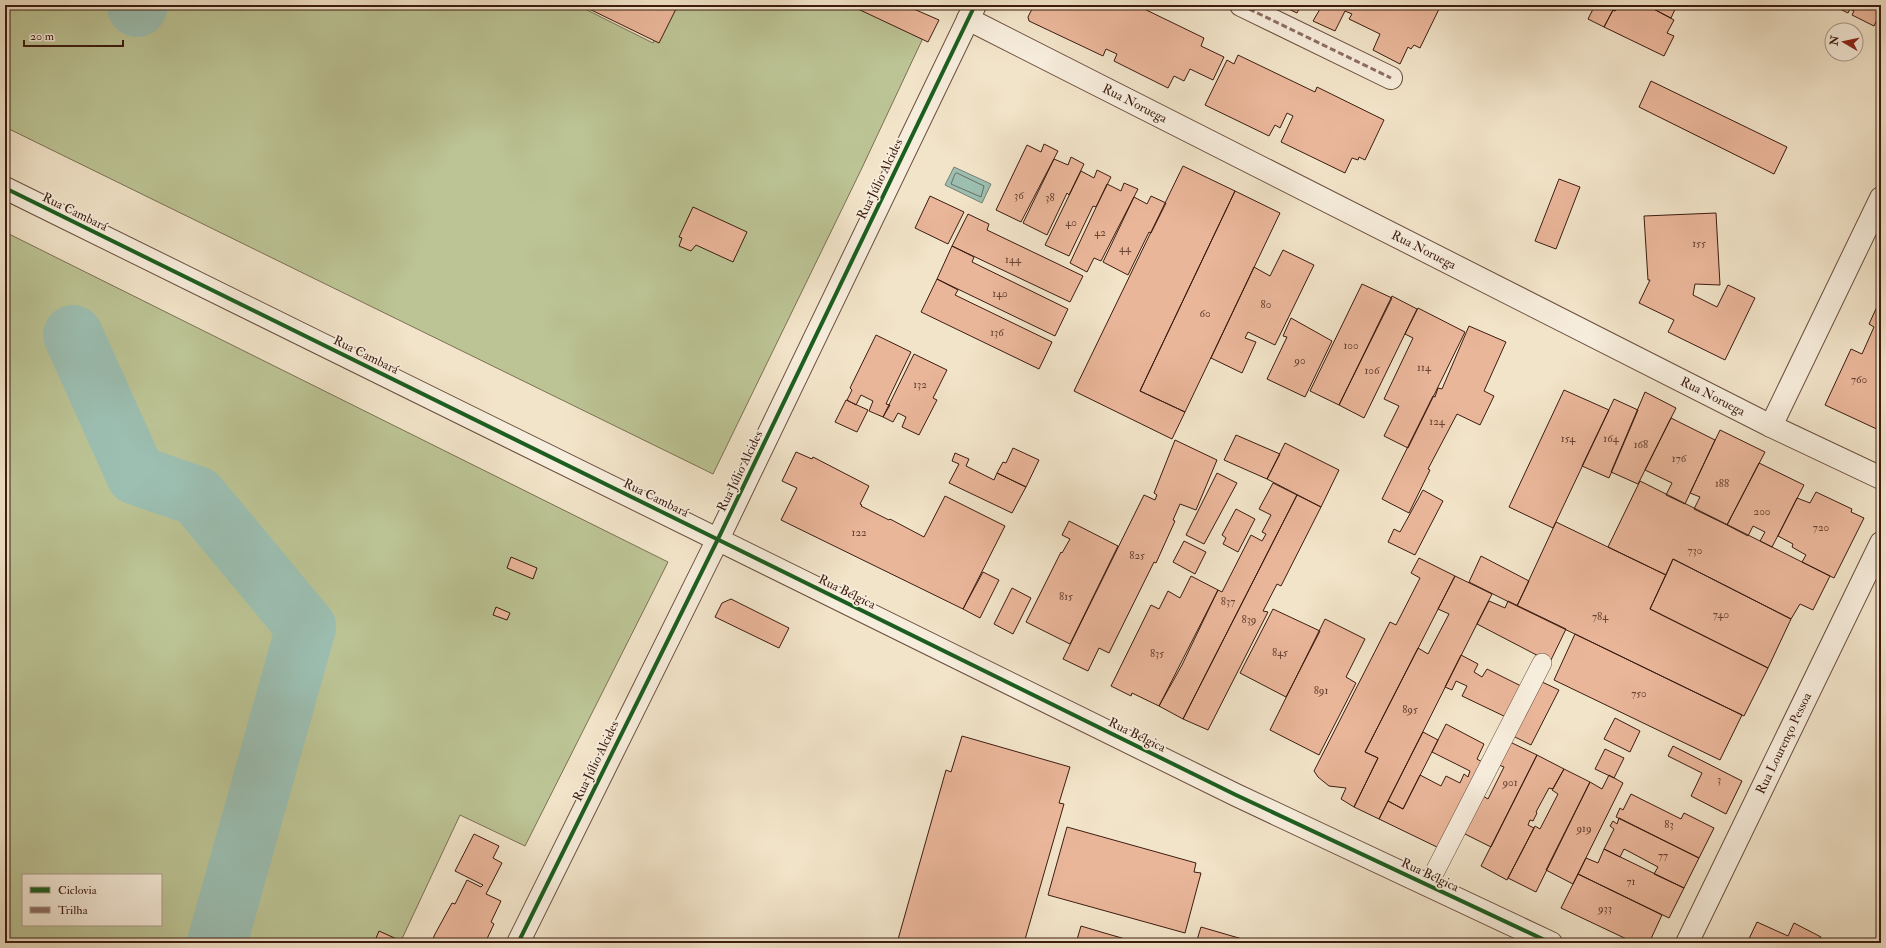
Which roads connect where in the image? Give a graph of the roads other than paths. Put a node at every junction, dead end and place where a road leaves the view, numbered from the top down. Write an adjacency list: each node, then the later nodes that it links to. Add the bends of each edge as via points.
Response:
1 (1242, 5): 3 (street)
2 (971, 12): 6 (street, Rua Noruega); 8 (street, Rua Júlio Alcides)
3 (1391, 78)
4 (5, 188): 8 (street, Rua Cambará)
5 (1881, 198): 6 (street)
6 (1771, 426): 7 (street, Rua Noruega)
7 (1881, 478)
8 (718, 539): 11 (street, Rua Bélgica, via 1236,795); 12 (street, Rua Júlio Alcides)
9 (1881, 543): 14 (street, Rua Lourenço Pessoa)
10 (1542, 663): 11 (lane)
11 (1428, 885): 13 (street, Rua Bélgica)
12 (518, 943)
13 (1551, 943)
14 (1687, 943)

